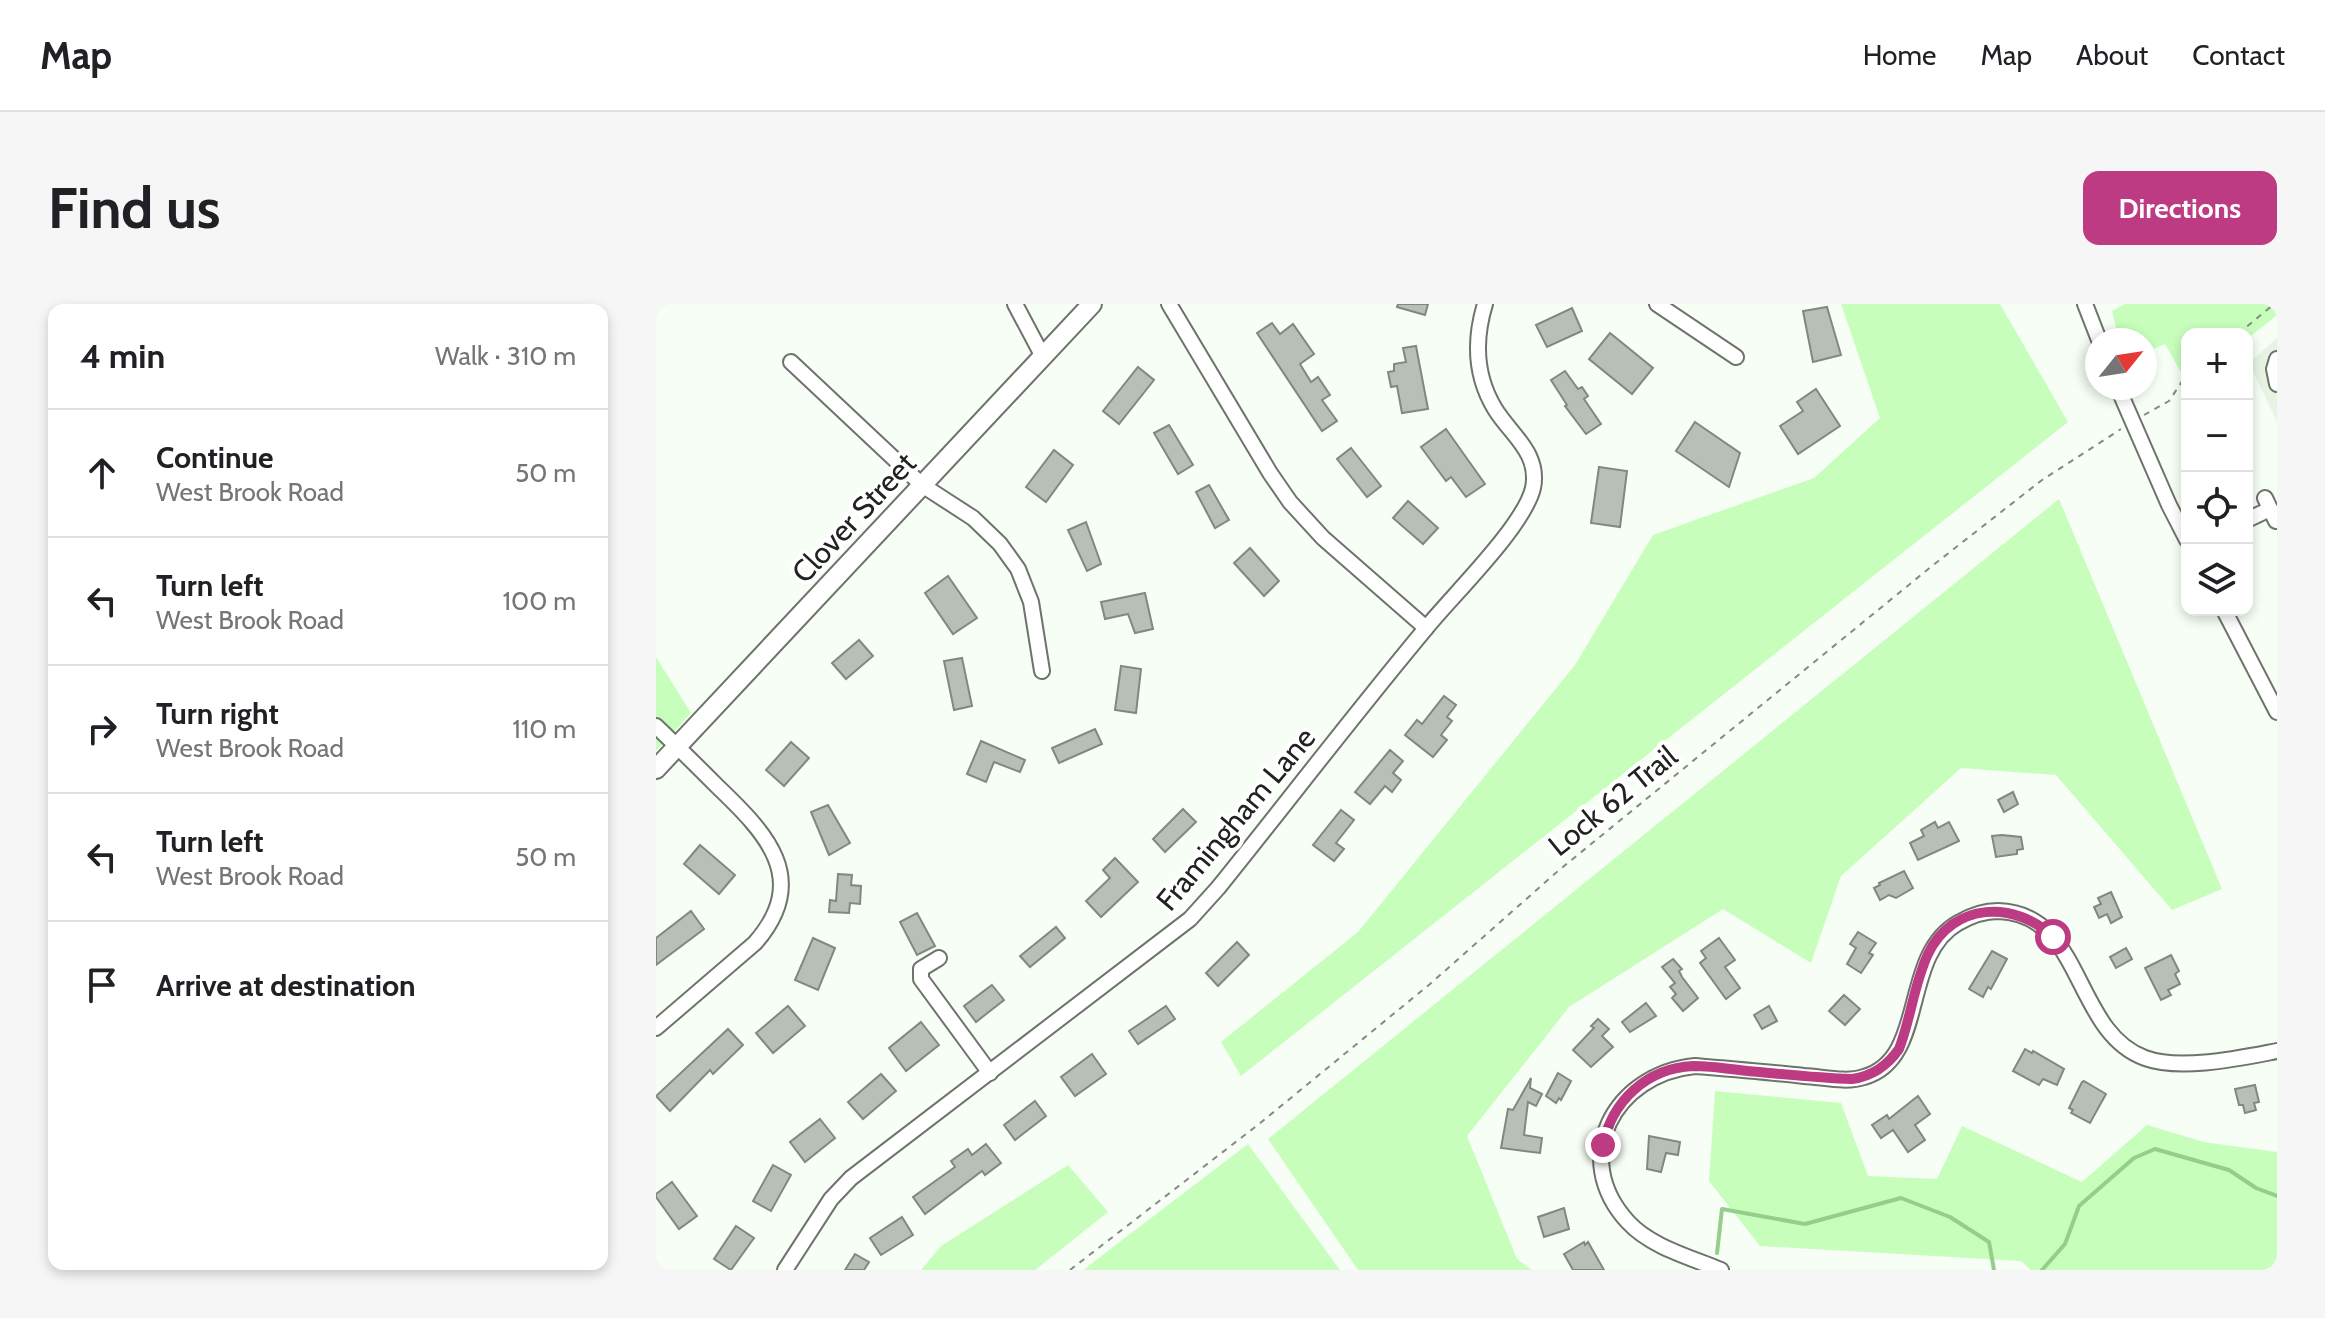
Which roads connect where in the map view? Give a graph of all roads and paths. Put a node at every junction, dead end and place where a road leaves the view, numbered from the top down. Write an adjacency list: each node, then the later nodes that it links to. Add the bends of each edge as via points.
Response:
1 (1015, 304): 10 (street)
2 (1092, 304): 10 (main road, Clover Street)
3 (1169, 304): 21 (street, via 1290,502)
4 (1485, 304): 21 (street, Framingham Lane, via 1478,336 1481,378 1529,455 1533,485 1509,531)
5 (1657, 304): 11 (street)
6 (2085, 304): 8 (street)
7 (2274, 304): 9 (path)
8 (2094, 328)
9 (2245, 328)
10 (1042, 355): 18 (main road, Clover Street)
11 (1736, 357)
12 (2277, 359): 15 (street)
13 (791, 362): 18 (street)
14 (2181, 383): 17 (path, Lock 62 Trail, via 2169,401)
15 (2277, 384)
16 (2123, 400): 17 (street)
17 (2131, 422): 19 (street); 32 (path, Lock 62 Trail, via 2042,480 1932,566 1259,1124)
18 (922, 485): 22 (street, via 973,518 1010,556 1031,602); 25 (main road, Clover Street)
19 (2181, 527)
20 (2227, 616): 23 (street)
21 (1426, 628): 30 (street, Framingham Lane, via 1190,919)
22 (1042, 671)
23 (2277, 712)
24 (656, 726): 25 (street)
25 (678, 747): 26 (main road, Clover Street); 28 (street, via 763,832 778,865 780,894 772,920 755,943)
26 (656, 769)
27 (939, 958): 30 (street, via 921,969 921,979)
28 (656, 1028)
29 (2277, 1051): 33 (street, via 2182,1064 2144,1058 2103,1025 2068,958 2044,928 2009,912 1973,915 1950,927 1928,953 1899,1049 1875,1073 1852,1079 1681,1067 1641,1084 1620,1103 1603,1145 1605,1175 1615,1203 1629,1223 1655,1242)
30 (990, 1073): 31 (street, Framingham Lane, via 841,1188)
31 (785, 1270)
32 (1070, 1270)
33 (1721, 1270)

